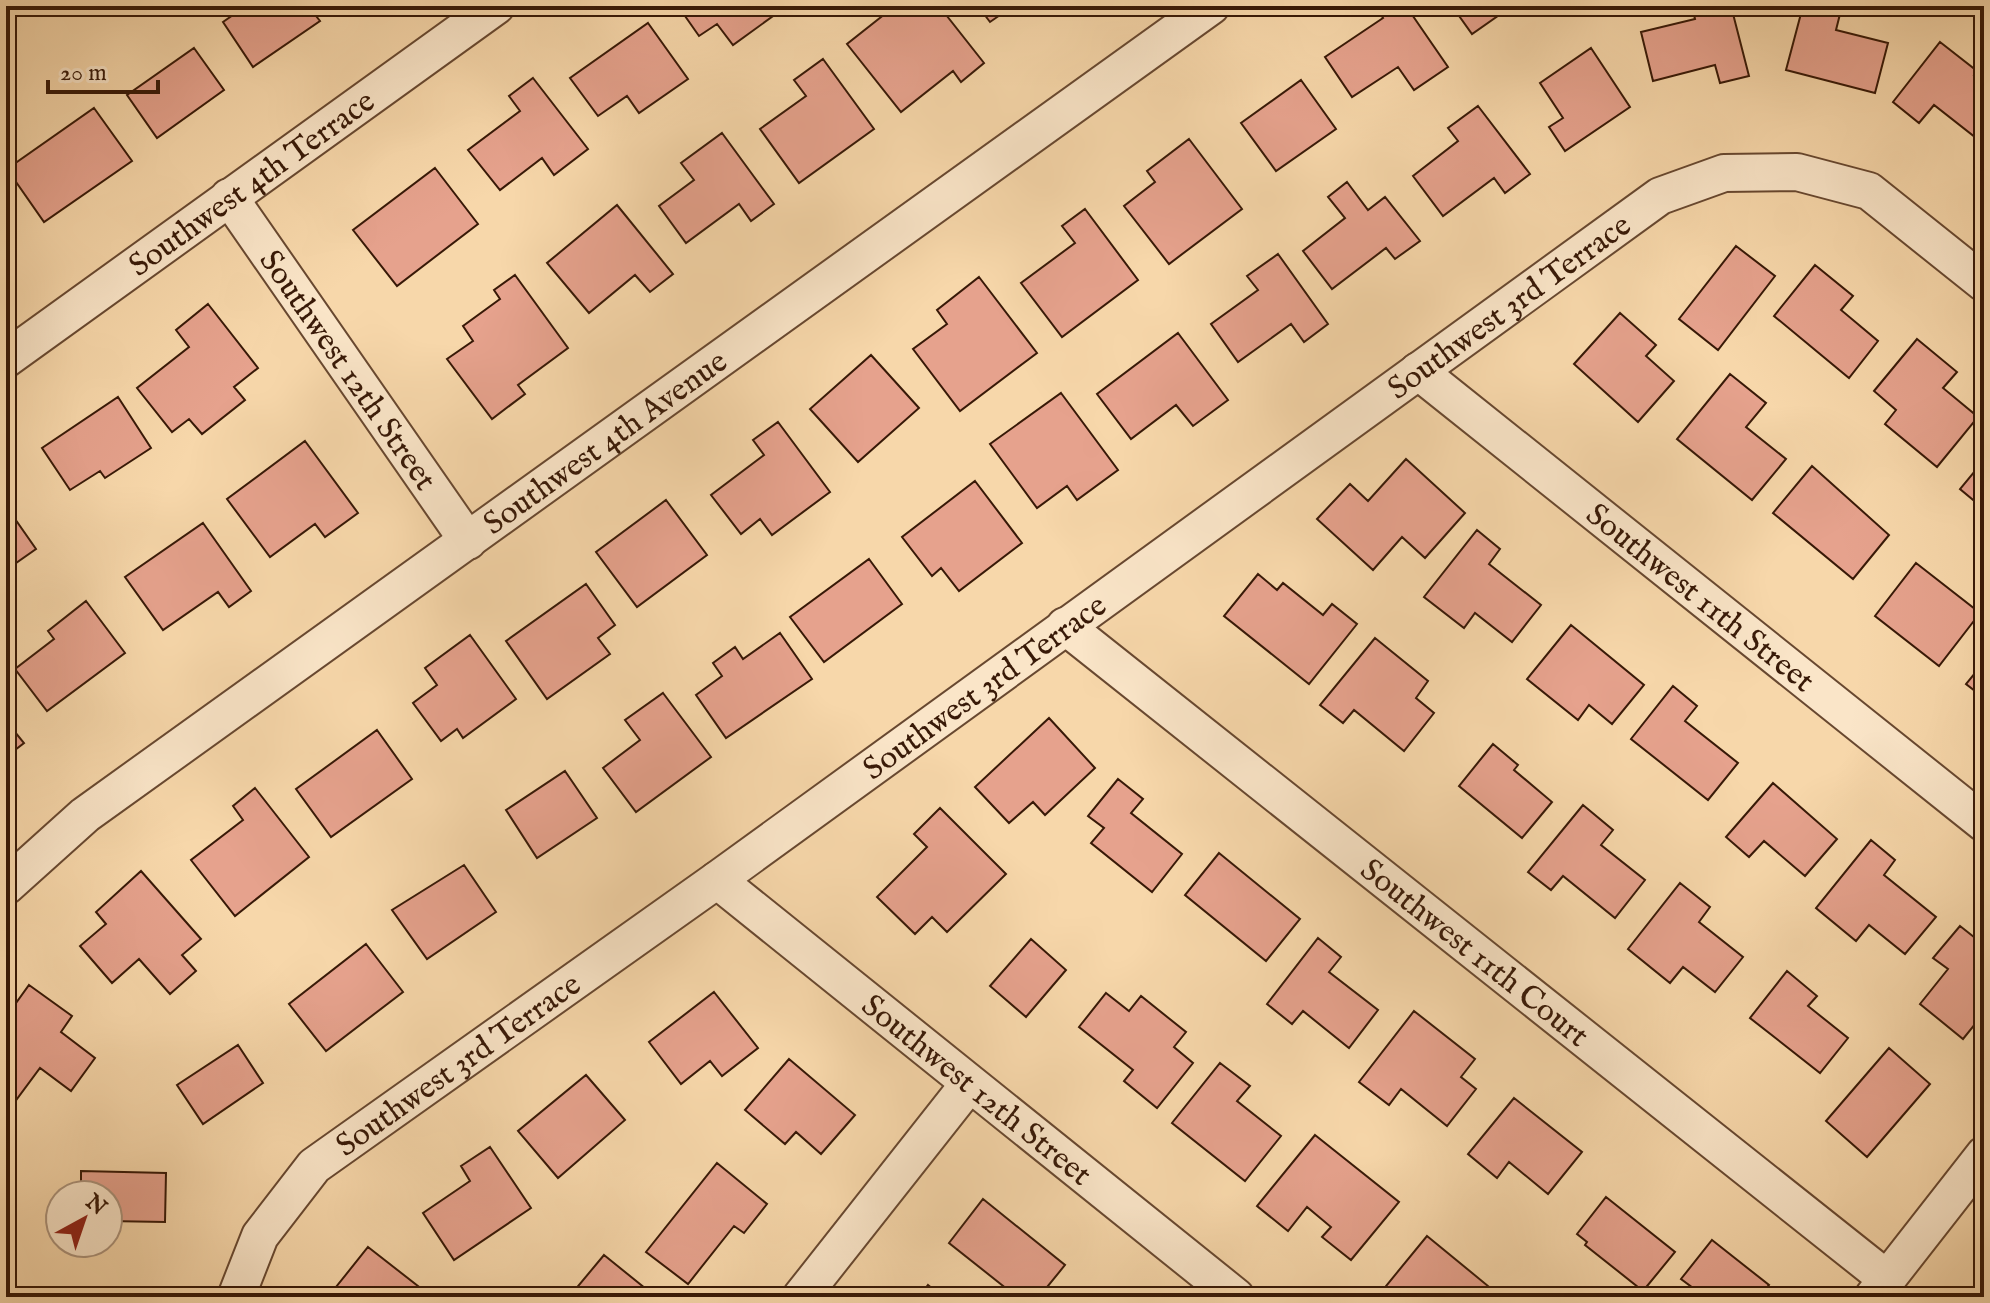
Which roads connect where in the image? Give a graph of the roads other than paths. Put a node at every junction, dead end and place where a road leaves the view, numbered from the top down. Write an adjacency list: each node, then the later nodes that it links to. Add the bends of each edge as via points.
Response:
1 (496, 6): 3 (street, Southwest 4th Terrace)
2 (1211, 6): 7 (street, Southwest 4th Avenue)
3 (229, 197): 5 (street, Southwest 4th Terrace); 7 (street, Southwest 12th Street)
4 (1984, 283): 6 (street, Southwest 3rd Terrace, via 1869,191 1797,172 1724,173 1660,196)
5 (6, 359)
6 (1418, 371): 8 (street, Southwest 3rd Terrace); 9 (street, Southwest 11th Street)
7 (468, 541): 11 (street, Southwest 4th Avenue, via 85,815)
8 (1065, 626): 10 (street, Southwest 3rd Terrace); 14 (street, Southwest 11th Court)
9 (1984, 823)
10 (717, 880): 12 (street, Southwest 12th Street); 15 (street, Southwest 3rd Terrace, via 314,1166 260,1236)
11 (6, 886)
12 (969, 1084): 16 (street); 17 (street, Southwest 12th Street)
13 (1984, 1155): 14 (street)
14 (1880, 1288)
15 (236, 1297)
16 (801, 1297)
17 (1236, 1297)

